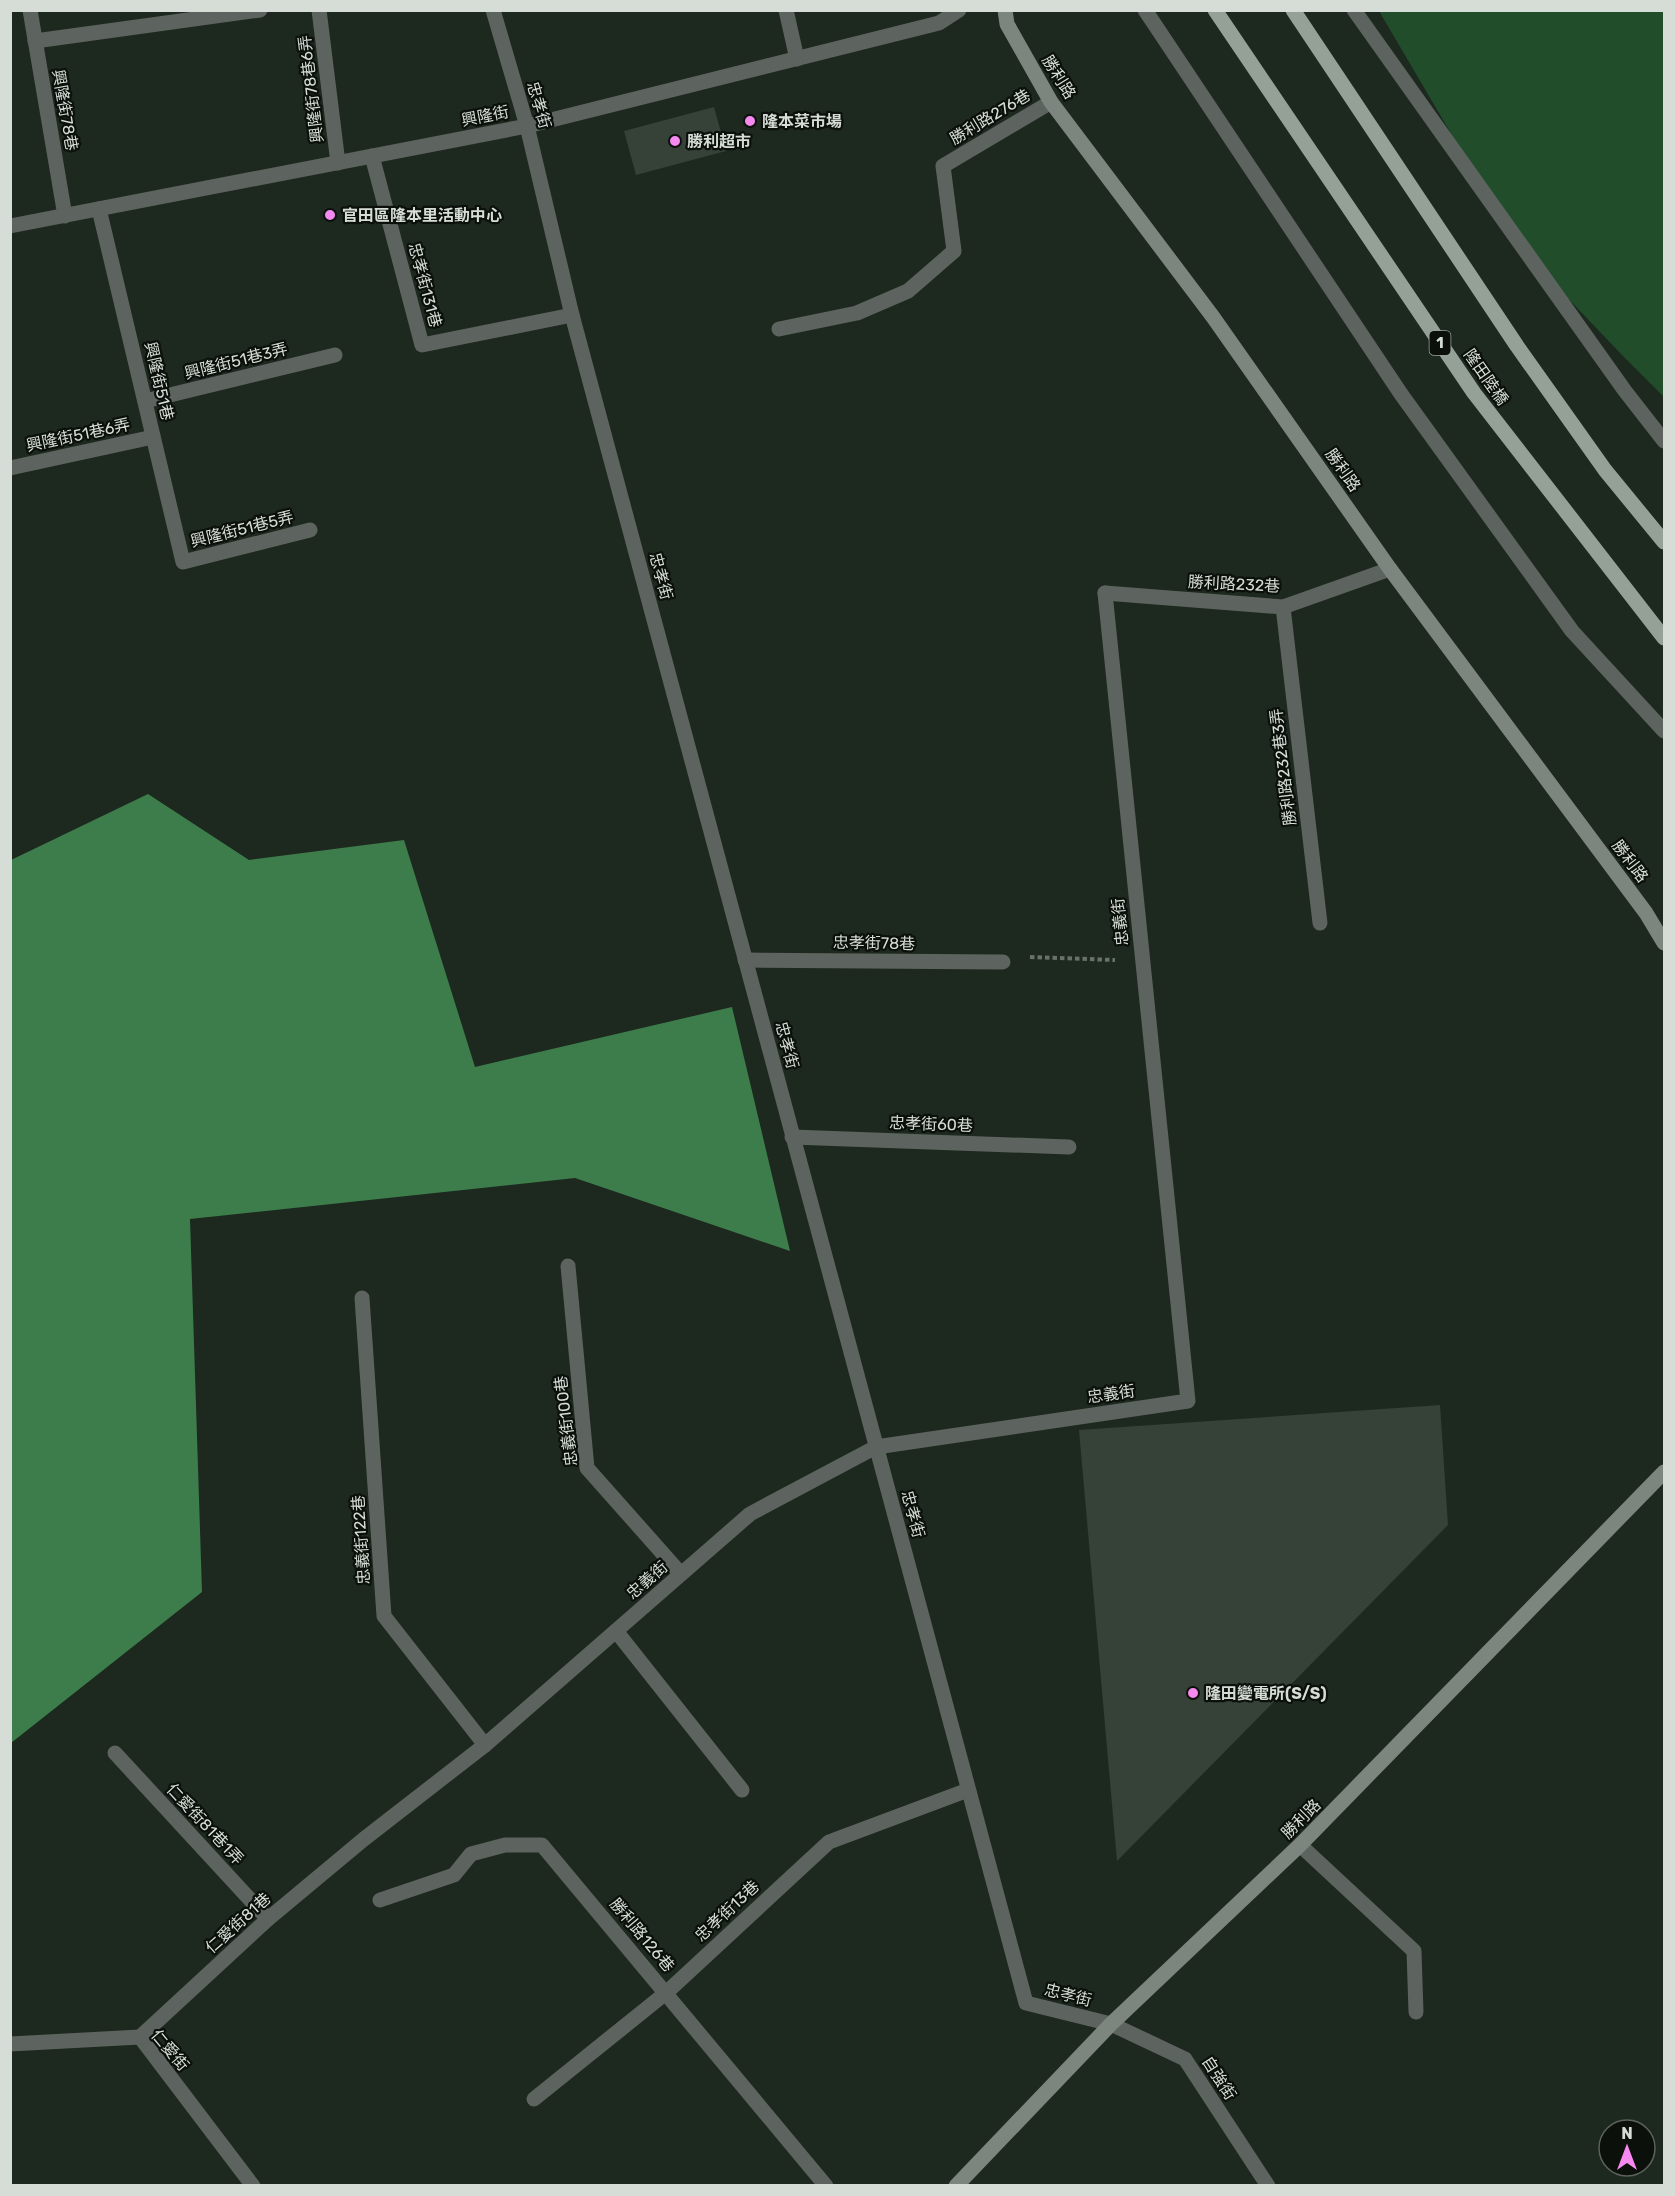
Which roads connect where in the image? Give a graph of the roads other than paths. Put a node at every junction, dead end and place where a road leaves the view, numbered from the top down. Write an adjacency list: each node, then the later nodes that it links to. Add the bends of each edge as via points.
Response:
1 (30, 10): 12 (street, 興隆街78巷)
2 (260, 10): 12 (street)
3 (320, 10): 17 (street, 興隆街78巷6弄)
4 (493, 10): 15 (street, 忠孝街)
5 (786, 10): 13 (street)
6 (959, 10): 13 (street, 興隆街, via 939,23)
7 (1005, 10): 14 (main road, 勝利路, via 1006,24)
8 (1145, 10): 35 (street, via 1401,394 1572,631)
9 (1215, 10): 34 (main road, 隆田陸橋 / 1, via 1474,393)
10 (1354, 10): 26 (street, via 1625,391)
11 (1296, 12): 29 (main road, via 1517,346 1605,470)
12 (35, 41): 19 (street, 興隆街78巷)
13 (797, 58): 15 (street, 興隆街)
14 (1051, 102): 22 (street, 勝利路276巷, via 943,166 954,251 908,291 857,313); 31 (main road, 勝利路, via 1213,317)
15 (526, 126): 16 (street, 興隆街); 21 (street, 忠孝街)
16 (372, 156): 17 (street, 興隆街); 21 (street, 忠孝街131巷, via 422,345)
17 (338, 163): 18 (street, 興隆街)
18 (99, 209): 19 (street, 興隆街); 24 (street, 興隆街51巷)
19 (65, 216): 20 (street, 興隆街)
20 (10, 226)
21 (572, 315): 38 (street, 忠孝街)
22 (779, 329)
23 (335, 355): 24 (street, 興隆街51巷3弄)
24 (145, 401): 25 (street, 興隆街51巷)
25 (153, 436): 27 (street, 興隆街51巷6弄); 30 (street, 興隆街51巷)
26 (1665, 441)
27 (10, 468)
28 (310, 530): 30 (street, 興隆街51巷5弄)
29 (1665, 542)
30 (183, 562)
31 (1390, 569): 33 (street, 勝利路232巷); 37 (main road, 勝利路)
32 (1105, 593): 33 (street, 勝利路232巷); 44 (street, 忠義街, via 1188,1401)
33 (1282, 607): 36 (street, 勝利路232巷3弄)
34 (1665, 638)
35 (1665, 731)
36 (1320, 923)
37 (1665, 943)
38 (745, 960): 39 (street, 忠孝街78巷); 40 (street, 忠孝街)
39 (1003, 962)
40 (792, 1137): 41 (street, 忠孝街60巷); 44 (street, 忠孝街)
41 (1069, 1147)
42 (568, 1266): 46 (street, 忠義街100巷, via 587,1468)
43 (362, 1298): 48 (street, 忠義街122巷, via 384,1616)
44 (876, 1447): 46 (street, 忠義街, via 750,1514); 51 (street, 忠孝街)
45 (1665, 1472): 53 (main road, 勝利路)
46 (681, 1574): 47 (street, 忠義街)
47 (616, 1631): 48 (street, 忠義街); 50 (street)
48 (485, 1745): 52 (street, 忠義街)
49 (115, 1753): 55 (street, 仁愛街81巷1弄)
50 (742, 1790)
51 (968, 1790): 56 (street, 忠孝街13巷, via 829,1842); 58 (street, 忠孝街, via 1026,2003)
52 (364, 1839): 55 (street, 仁愛街81巷)
53 (1300, 1845): 57 (street, via 1414,1951); 58 (main road, 勝利路)
54 (381, 1900): 56 (street, 勝利路126巷, via 454,1875 471,1854 505,1845 542,1845)
55 (268, 1919): 59 (street, 仁愛街81巷)
56 (667, 1992): 61 (street, 忠孝街13巷); 63 (street, 勝利路126巷)
57 (1416, 2012)
58 (1112, 2024): 64 (main road, 勝利路); 65 (street, 自強街, via 1185,2059)
59 (140, 2037): 60 (street, 仁愛街); 62 (street, 仁愛街)
60 (10, 2044)
61 (534, 2099)
62 (253, 2186)
63 (826, 2186)
64 (956, 2186)
65 (1268, 2186)

